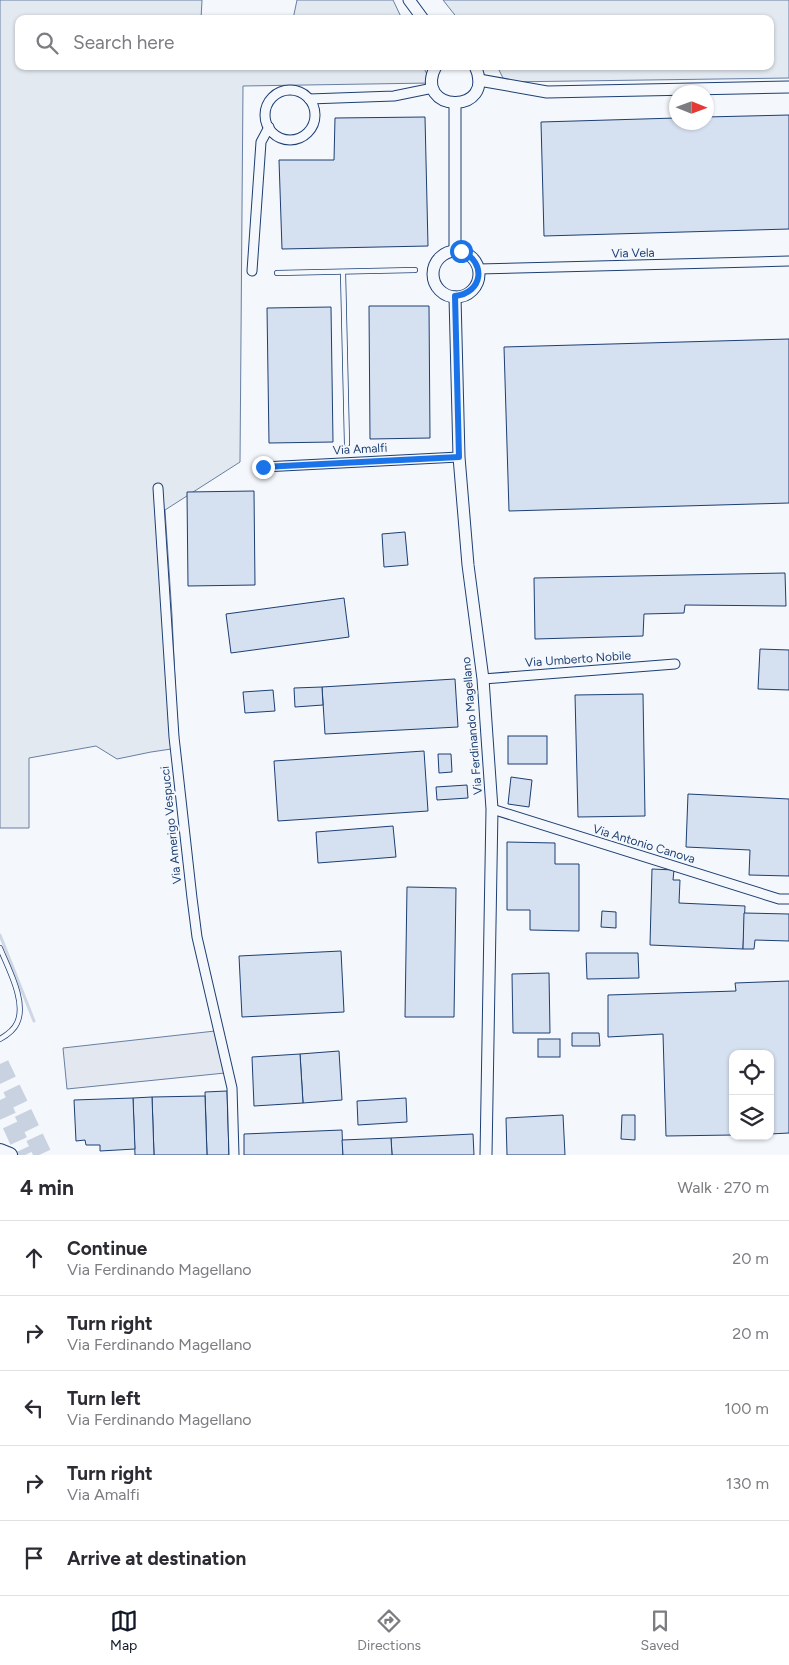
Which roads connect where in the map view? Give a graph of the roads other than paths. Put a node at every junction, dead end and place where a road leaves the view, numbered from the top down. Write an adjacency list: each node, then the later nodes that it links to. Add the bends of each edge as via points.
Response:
1 (408, 0): 2 (street)
2 (420, 15)
3 (434, 70): 7 (street)
4 (476, 70): 5 (street)
5 (479, 80): 6 (street, via 547,92); 9 (street, via 474,94)
6 (789, 87)
7 (433, 88): 8 (street, via 394,96); 9 (street, via 442,99)
8 (309, 99): 10 (street, via 296,91 280,92 268,103 266,119); 10 (street, via 314,106 314,122 304,136 289,140 280,138)
9 (455, 104): 11 (street)
10 (269, 127): 15 (street, via 261,142)
11 (455, 250): 13 (street, via 472,258); 18 (street, via 440,256 433,269 436,285 447,295)
12 (789, 261): 13 (street, Via Vela)
13 (478, 269): 18 (street, via 477,283 473,288 468,293)
14 (415, 270): 16 (lane)
15 (252, 271)
16 (343, 272): 17 (lane); 19 (lane)
17 (277, 273)
18 (455, 296): 20 (street, Via Ferdinando Magellano)
19 (347, 444)
20 (459, 457): 21 (street, Via Amalfi); 24 (street, Via Ferdinando Magellano, via 468,565)
21 (263, 467)
22 (158, 488): 31 (street, Via Amerigo Vespucci, via 174,737 191,889 197,937 232,1088)
23 (674, 664): 24 (street, Via Umberto Nobile)
24 (483, 679): 25 (street, Via Ferdinando Magellano)
25 (492, 809): 26 (street, Via Antonio Canova, via 779,899); 32 (street, Via Ferdinando Magellano)
26 (789, 899)
27 (0, 948): 28 (lane, via 20,1003 17,1023)
28 (0, 1039)
29 (0, 1151): 30 (main road)
30 (10, 1155)
31 (234, 1155)
32 (486, 1155)

